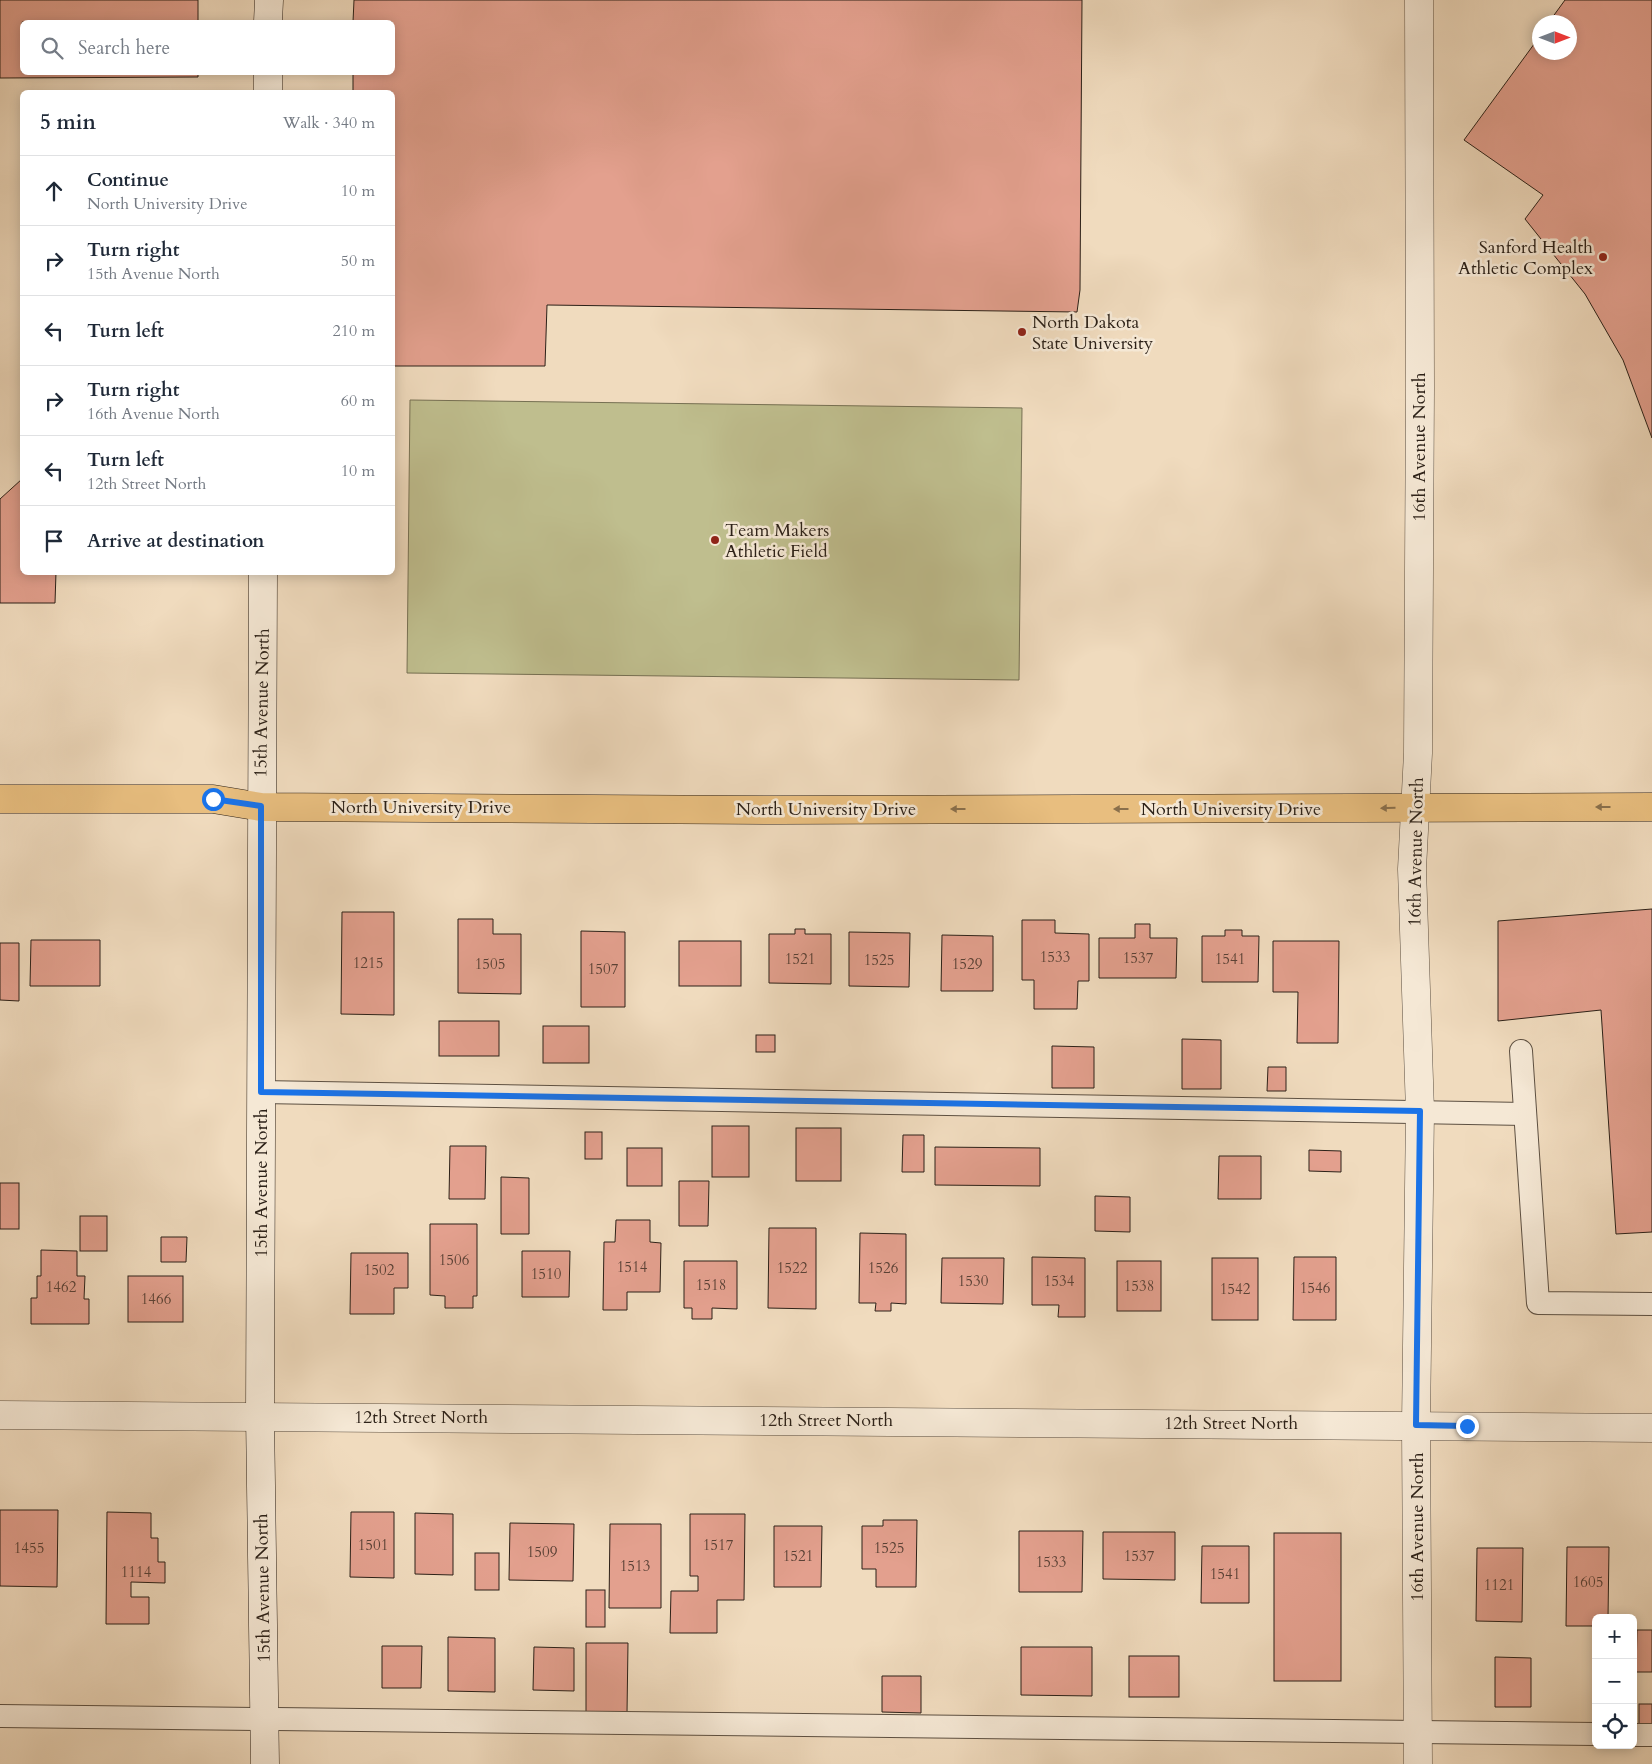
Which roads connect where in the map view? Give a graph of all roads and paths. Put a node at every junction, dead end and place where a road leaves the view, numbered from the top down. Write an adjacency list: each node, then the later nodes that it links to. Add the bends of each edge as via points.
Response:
1 (269, 0): 3 (street)
2 (1419, 0): 10 (street, 16th Avenue North)
3 (268, 20)
4 (268, 75): 5 (street)
5 (268, 90)
6 (263, 575): 8 (street, 15th Avenue North)
7 (0, 799): 8 (main road, North University Drive, via 213,799)
8 (261, 806): 10 (main road, North University Drive, one-way to 8, via 766,810); 12 (street, 15th Avenue North)
9 (1652, 807): 10 (main road, North University Drive, one-way to 10)
10 (1416, 808): 13 (street, 16th Avenue North, via 1412,869)
11 (1521, 1051): 14 (lane)
12 (261, 1092): 13 (lane); 17 (street, 15th Avenue North)
13 (1420, 1111): 14 (lane); 18 (street, 16th Avenue North)
14 (1525, 1114): 15 (lane, via 1538,1303)
15 (1652, 1304)
16 (0, 1415): 17 (street, 12th Street North)
17 (260, 1416): 18 (street, 12th Street North); 21 (street, 15th Avenue North)
18 (1416, 1425): 19 (street, 12th Street North); 22 (street, 16th Avenue North)
19 (1652, 1428)
20 (0, 1716): 21 (lane)
21 (265, 1719): 22 (lane); 26 (street, 15th Avenue North)
22 (1418, 1732): 23 (lane); 27 (street, 16th Avenue North)
23 (1592, 1734)
24 (1637, 1735): 25 (lane)
25 (1652, 1735)
26 (265, 1764)
27 (1418, 1764)

